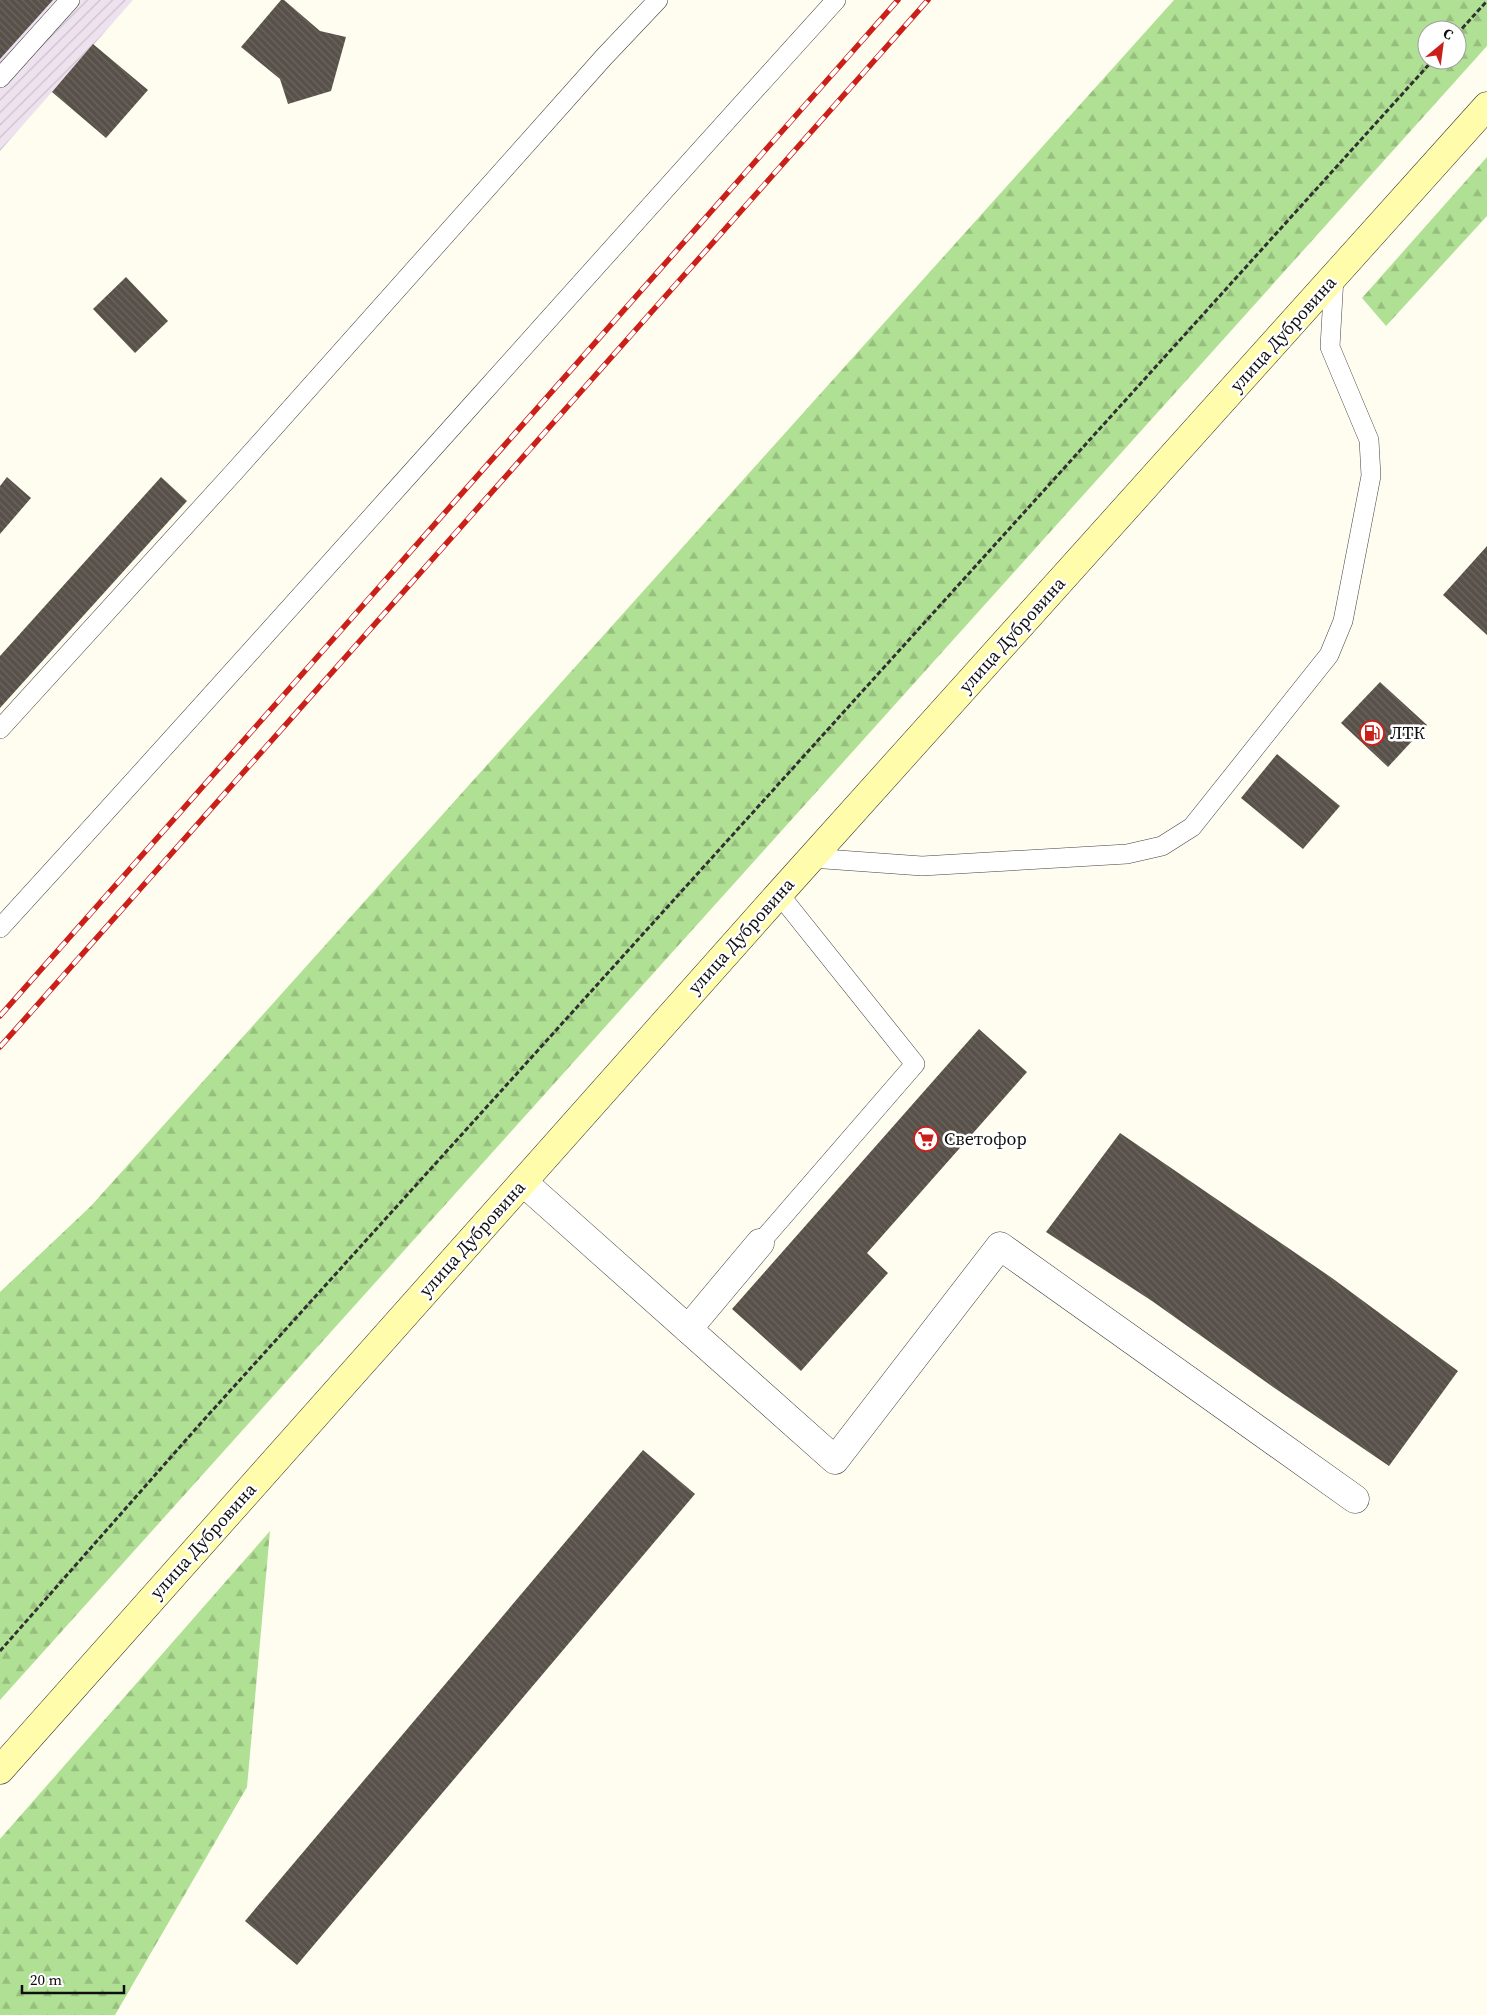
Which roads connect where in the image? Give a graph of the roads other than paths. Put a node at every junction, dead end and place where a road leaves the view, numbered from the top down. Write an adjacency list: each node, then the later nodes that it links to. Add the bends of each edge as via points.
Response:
1 (70, 0): 4 (lane)
2 (658, 0): 7 (lane, via 604,56 235,472)
3 (836, 0): 10 (lane, via 578,284 214,695)
4 (0, 78)
5 (1487, 106): 6 (main road, улица Дубровина)
6 (1334, 277): 8 (main road, улица Дубровина); 8 (lane, via 1330,347 1369,440 1371,476 1343,621 1329,656 1192,827 1162,846 1127,854 922,866)
7 (0, 729)
8 (811, 858): 9 (main road, улица Дубровина)
9 (779, 894): 11 (main road, улица Дубровина); 12 (lane, via 915,1064)
10 (0, 928)
11 (522, 1182): 13 (street); 15 (main road, улица Дубровина)
12 (760, 1243): 13 (street)
13 (688, 1329): 14 (street, via 836,1460 1000,1246)
14 (1355, 1500)
15 (0, 1770)

